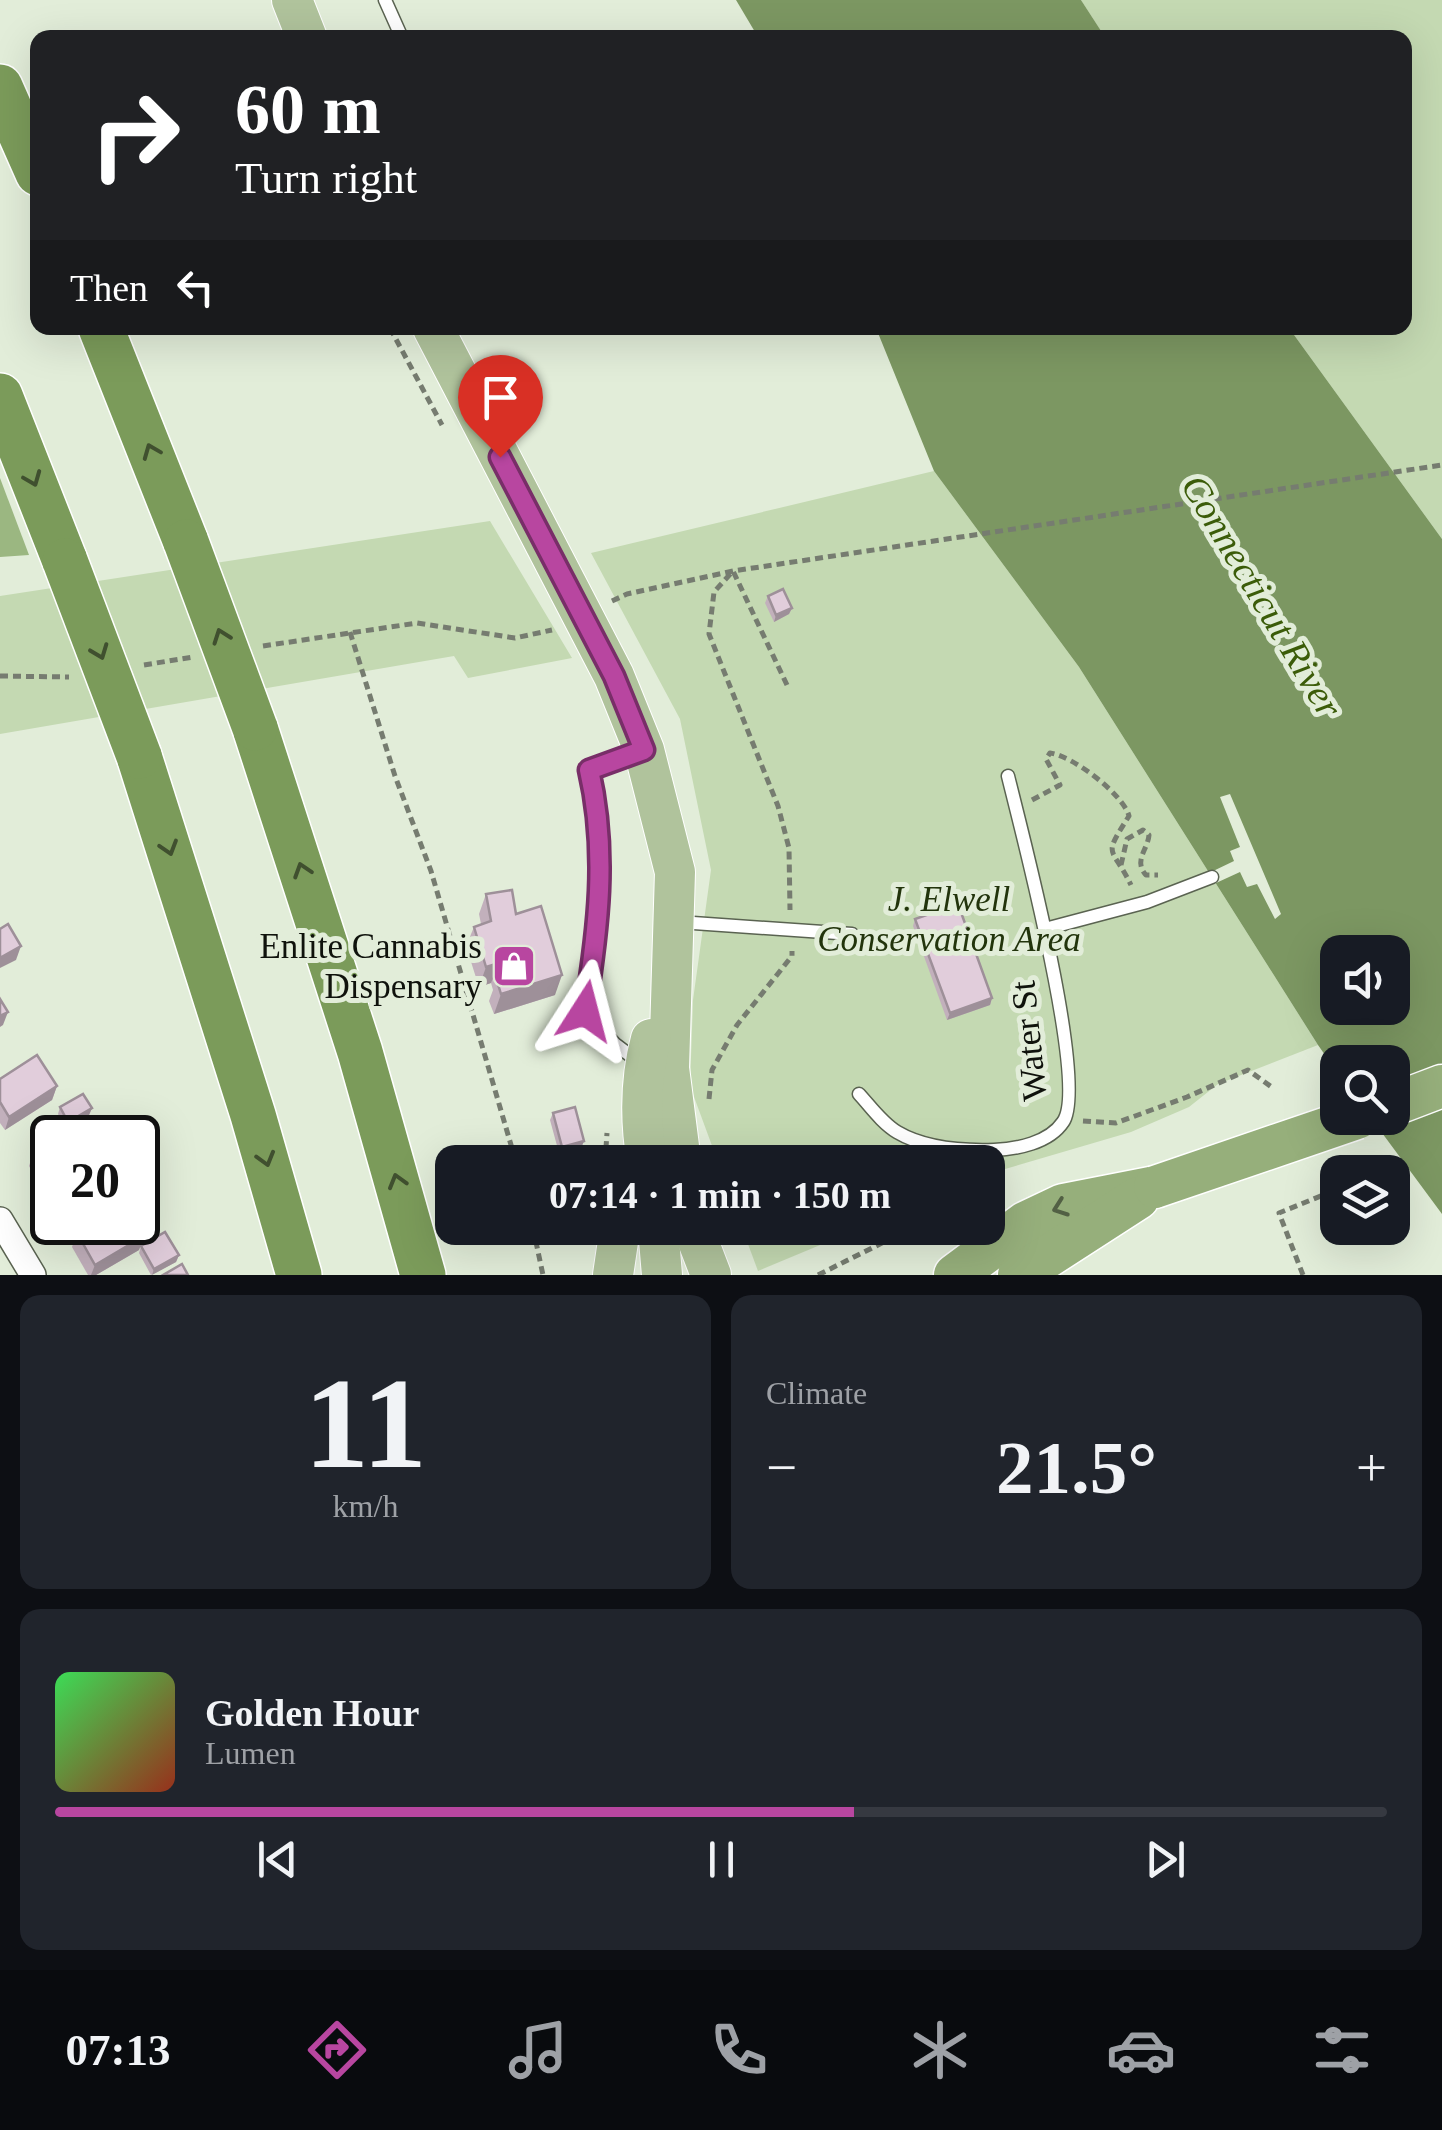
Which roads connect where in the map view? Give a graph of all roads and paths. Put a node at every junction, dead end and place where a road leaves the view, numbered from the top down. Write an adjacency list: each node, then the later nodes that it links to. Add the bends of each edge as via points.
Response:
1 (292, 0): 3 (main road)
2 (385, 0): 4 (lane)
3 (304, 30)
4 (398, 30)
5 (0, 86): 6 (highway)
6 (30, 155)
7 (104, 335): 52 (highway, one-way to 7, bridge, via 255,728)
8 (437, 335): 19 (main road, via 614,676)
9 (0, 396): 51 (highway, one-way to 51, bridge, via 139,756)
10 (1442, 466): 11 (path)
11 (733, 572): 12 (path); 18 (path); 27 (path, via 714,592 709,634 790,848)
12 (627, 594)
13 (397, 624): 14 (path, via 515,638)
14 (557, 628)
15 (350, 632): 39 (path, via 431,871)
16 (0, 676): 17 (path)
17 (68, 678)
18 (786, 685)
19 (644, 750): 26 (main road, via 675,872); 31 (lane, via 589,770 600,915 585,1011)
20 (1008, 776): 21 (lane, Water St)
21 (1016, 808): 22 (path, via 1060,785 1046,759 1058,753 1127,808 1110,844); 28 (lane, Water St)
22 (1120, 868): 24 (path, via 1128,840 1143,830 1149,834 1142,870 1173,877); 25 (path)
23 (1212, 878): 24 (lane)
24 (1180, 889): 25 (lane)
25 (1143, 903): 28 (lane)
26 (671, 922): 27 (lane); 30 (main road)
27 (790, 929): 29 (lane); 36 (path, via 792,956 712,1070)
28 (1045, 929): 37 (lane, Water St, via 1064,1040 1070,1104)
29 (852, 934)
30 (670, 967): 31 (main road); 41 (main road, via 668,1068)
31 (645, 1067): 40 (main road)
32 (1442, 1086): 35 (highway)
33 (1273, 1088): 37 (path, via 1248,1070 1116,1122)
34 (859, 1094): 37 (lane, Water St, via 892,1129 922,1142 989,1150 1026,1145)
35 (1410, 1098)
36 (708, 1114)
37 (1065, 1121)
38 (1320, 1131): 42 (highway, bridge)
39 (511, 1145)
40 (640, 1145)
41 (678, 1145)
42 (1155, 1187): 58 (highway, one-way to 58, via 1064,1205 1025,1223); 59 (highway)
43 (1320, 1196): 60 (path, via 1279,1213)
44 (0, 1220): 50 (street)
45 (538, 1245): 53 (path)
46 (617, 1245): 54 (main road)
47 (659, 1245): 55 (main road)
48 (700, 1245): 56 (main road)
49 (878, 1245): 57 (path)
50 (34, 1275)
51 (299, 1275)
52 (423, 1275)
53 (545, 1275)
54 (613, 1275)
55 (662, 1275)
56 (711, 1275)
57 (818, 1275)
58 (955, 1275)
59 (1019, 1275)
60 (1303, 1275)

